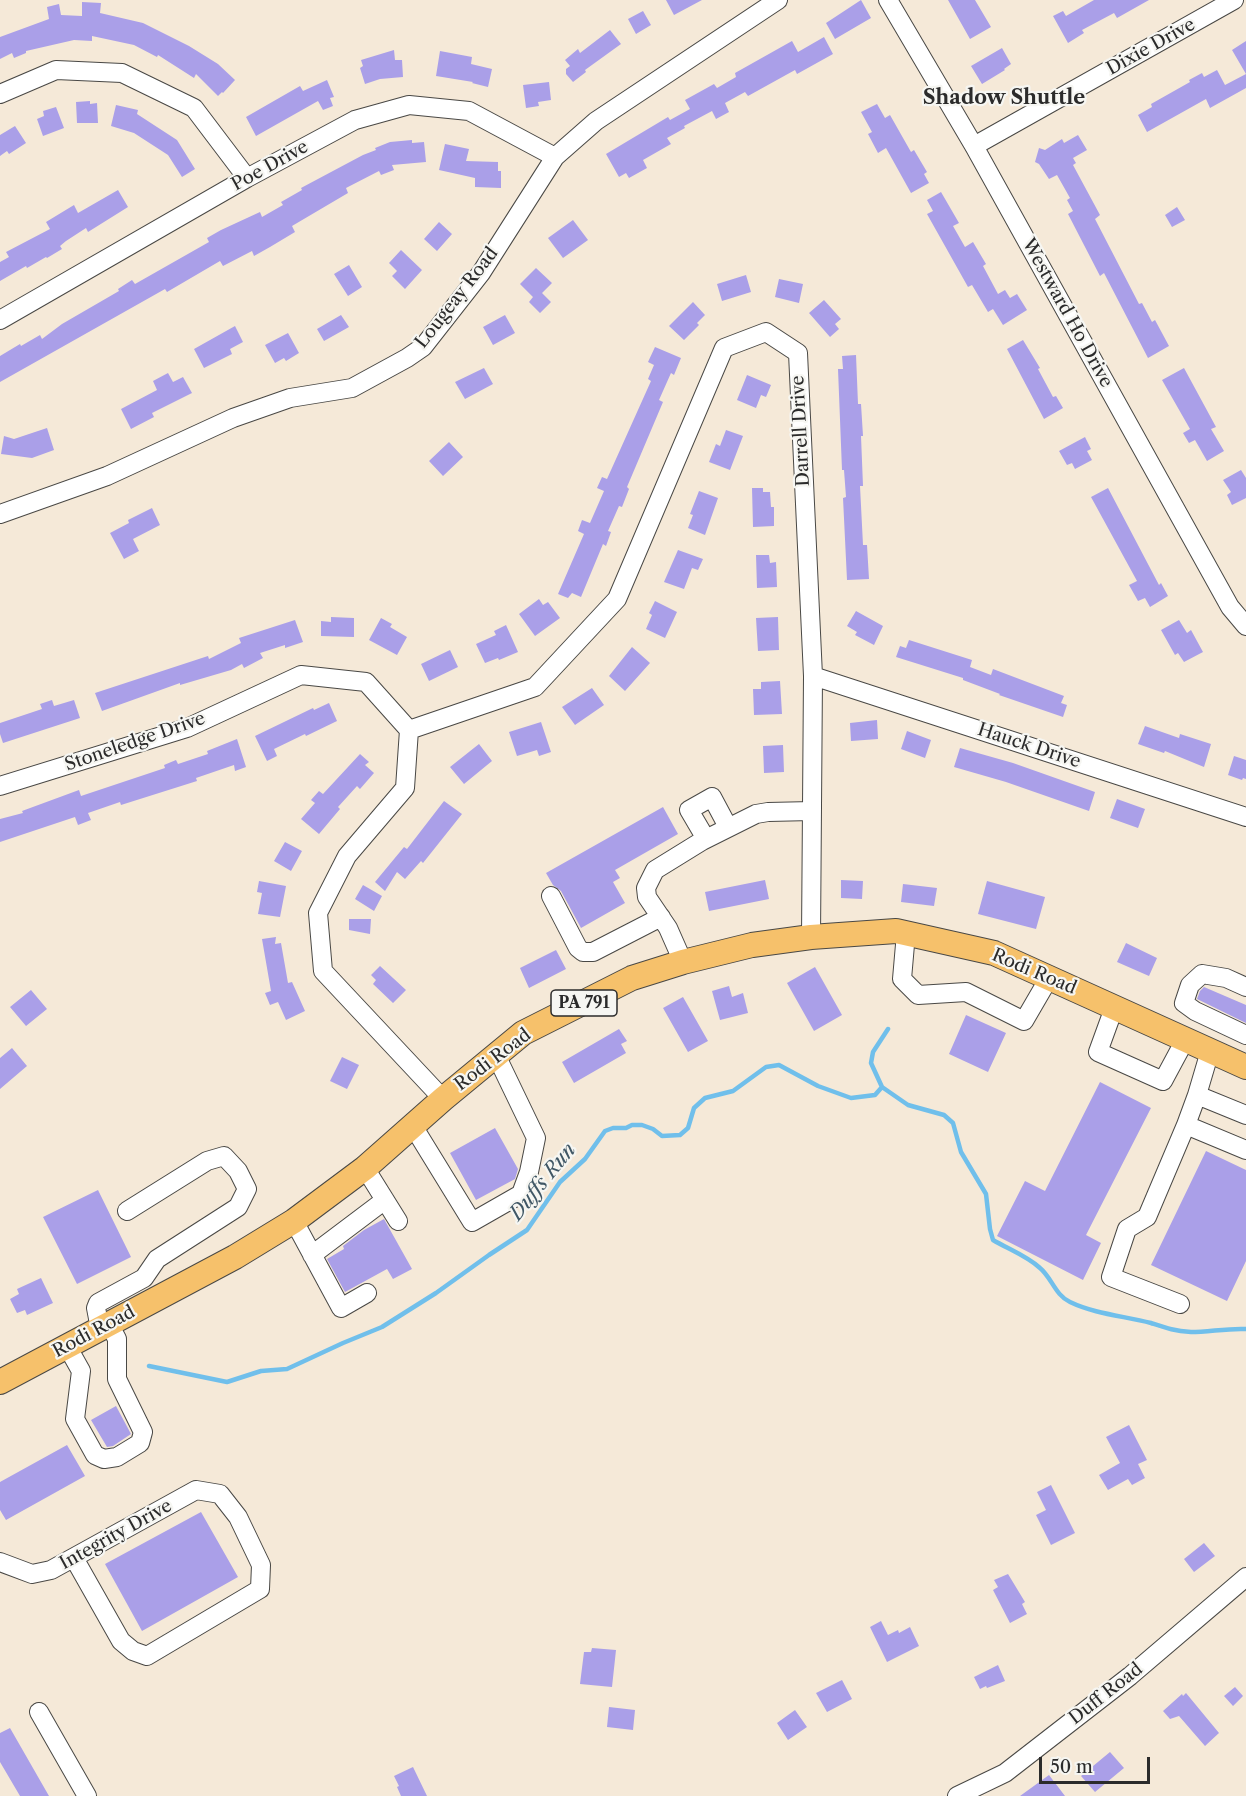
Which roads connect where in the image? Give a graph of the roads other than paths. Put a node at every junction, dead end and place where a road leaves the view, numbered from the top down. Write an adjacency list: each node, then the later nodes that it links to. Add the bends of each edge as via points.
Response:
1 (778, 0): 6 (street, Lougeay Road, via 596,122)
2 (888, 0): 5 (street, Westward Ho Drive)
3 (1234, 0): 5 (street, Dixie Drive)
4 (0, 94): 7 (street, via 56,70 122,73 194,108)
5 (974, 146): 10 (street, Westward Ho Drive, via 1230,607)
6 (555, 157): 7 (street, Poe Drive, via 469,111 409,105 355,120); 9 (street, Lougeay Road, via 481,273 423,347 407,358 352,388 290,398 233,418 107,476)
7 (247, 178): 8 (street, Poe Drive)
8 (0, 320)
9 (0, 514)
10 (1246, 626)
11 (813, 676): 12 (street, Darrell Drive, via 798,353 766,332 724,348 617,599 534,687); 14 (street, Darrell Drive); 15 (street, Hauck Drive)
12 (409, 730): 13 (street, Stoneledge Drive, via 366,682 301,675 187,728); 32 (street, via 405,788 347,856 318,913 323,971)
13 (0, 786)
14 (812, 811): 16 (street, via 756,814); 21 (street, Darrell Drive)
15 (1246, 817)
16 (728, 827): 17 (street); 17 (street, via 712,797 689,810)
17 (706, 839): 19 (street, via 654,870 646,888 647,897)
18 (551, 896): 19 (street, via 583,952 593,952)
19 (661, 917): 22 (street)
20 (906, 933): 21 (main road, Rodi Road / PA 791); 23 (main road, Rodi Road / PA 791, via 994,953); 23 (street, via 902,978 918,995 966,992 1024,1021)
21 (811, 937): 22 (main road, Rodi Road / PA 791, via 752,945)
22 (683, 962): 29 (main road, Rodi Road / PA 791, via 632,978 523,1034)
23 (1049, 978): 25 (main road, Rodi Road / PA 791)
24 (1246, 987): 26 (street, via 1227,978 1202,974 1190,985 1184,1003)
25 (1114, 1008): 27 (main road, Rodi Road / PA 791); 27 (street, via 1098,1052 1163,1081)
26 (1246, 1035)
27 (1185, 1040): 28 (main road, Rodi Road / PA 791)
28 (1210, 1051): 30 (main road, Rodi Road / PA 791); 31 (street)
29 (496, 1055): 32 (main road, Rodi Road / PA 791); 35 (street, via 536,1138 521,1194 472,1222)
30 (1246, 1067)
31 (1197, 1095): 33 (street); 34 (street)
32 (443, 1099): 35 (main road, Rodi Road / PA 791)
33 (1246, 1115)
34 (1186, 1125): 36 (street); 44 (street, via 1147,1217 1126,1229 1111,1277)
35 (413, 1126): 37 (main road, Rodi Road / PA 791)
36 (1246, 1150)
37 (365, 1167): 38 (street); 40 (main road, Rodi Road / PA 791)
38 (385, 1200): 41 (street); 42 (street)
39 (127, 1211): 45 (street, via 207,1161 224,1156 247,1189 238,1207 157,1259 144,1278 98,1303 96,1308)
40 (294, 1221): 42 (street); 45 (main road, Rodi Road / PA 791)
41 (398, 1221)
42 (312, 1255): 43 (street, via 341,1308)
43 (367, 1293)
44 (1180, 1304)
45 (104, 1327): 46 (main road, Rodi Road / PA 791); 46 (street, via 117,1339 117,1379 143,1432 140,1443 117,1457 104,1459 95,1455 75,1419 81,1371)
46 (67, 1346): 47 (main road, Rodi Road / PA 791)
47 (0, 1382)
48 (74, 1558): 48 (street, Integrity Drive, via 196,1490 220,1494 238,1517 261,1565 260,1590 147,1656 121,1641); 49 (street, Integrity Drive, via 51,1570 32,1574)
49 (0, 1562)
50 (1246, 1577): 53 (street, Duff Road, via 1130,1676 1005,1773)
51 (39, 1712): 52 (street)
52 (87, 1796)
53 (957, 1796)

